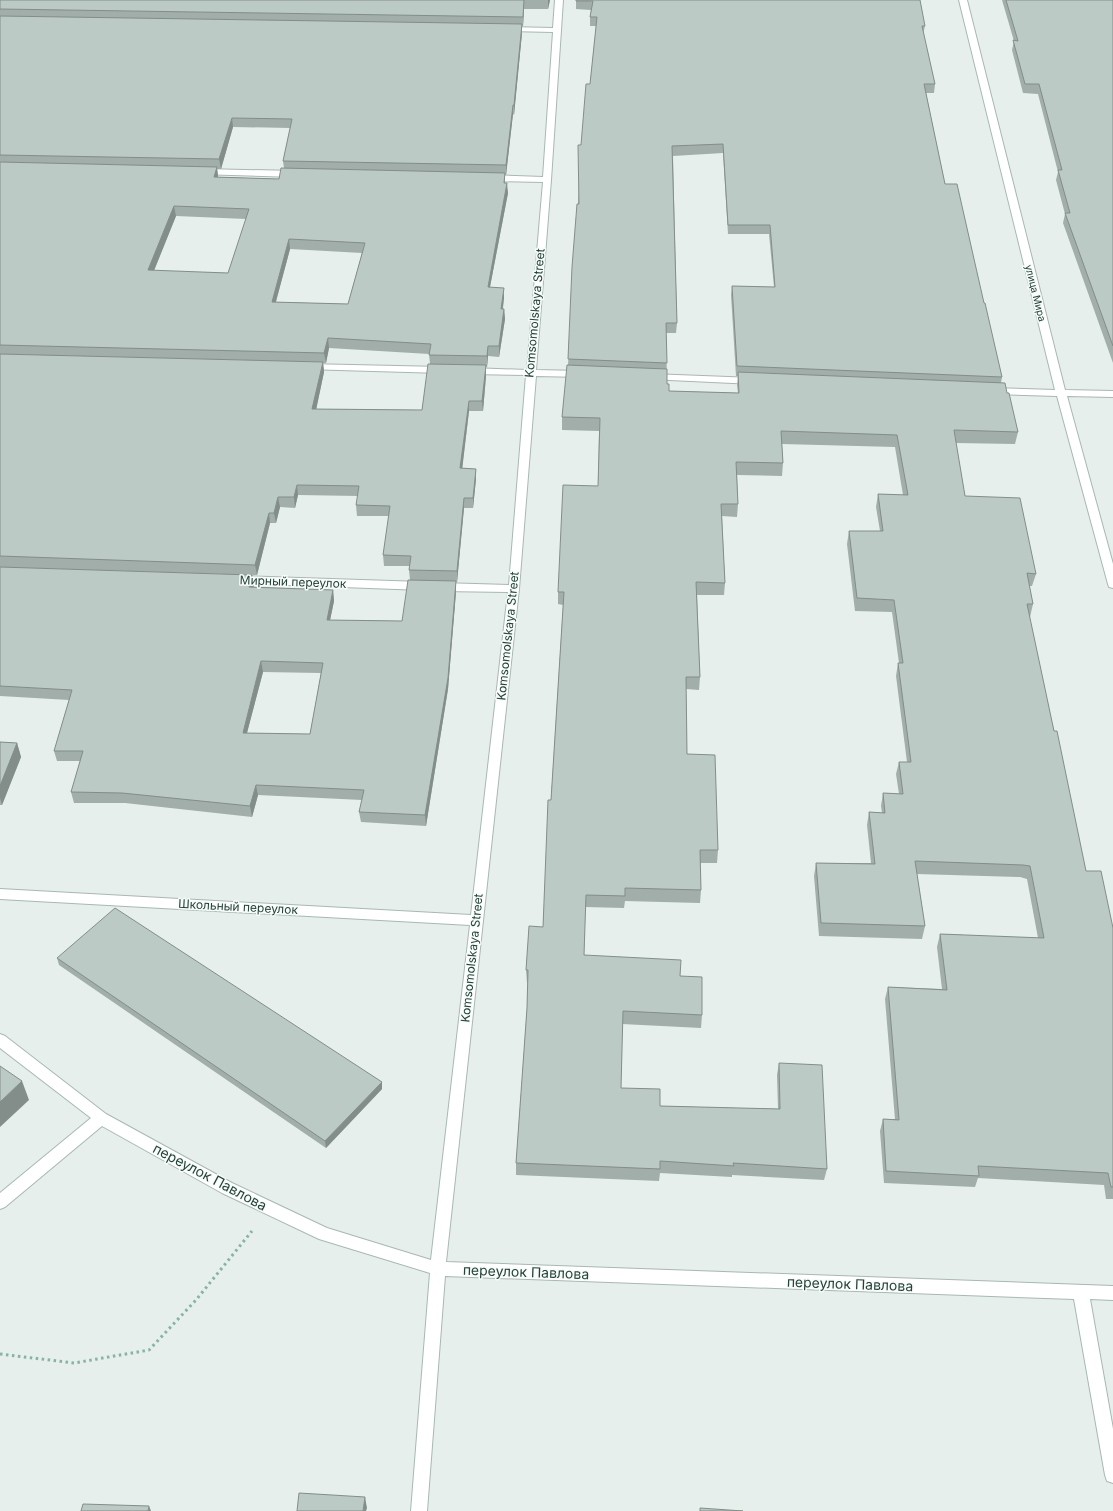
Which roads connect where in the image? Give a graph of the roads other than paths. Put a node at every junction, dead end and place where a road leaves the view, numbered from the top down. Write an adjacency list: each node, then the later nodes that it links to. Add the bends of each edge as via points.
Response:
1 (559, 0): 4 (street, Komsomolskaya Street)
2 (963, 0): 15 (street, улица Мира)
3 (493, 29): 4 (street)
4 (556, 30): 8 (street, Komsomolskaya Street)
5 (190, 172): 6 (street)
6 (301, 174)
7 (483, 178): 8 (street)
8 (547, 180): 10 (street, Komsomolskaya Street)
9 (301, 367): 10 (street)
10 (530, 372): 11 (street); 19 (street, Komsomolskaya Street)
11 (594, 374)
12 (641, 376): 13 (street)
13 (760, 381)
14 (982, 390): 15 (street)
15 (1061, 393): 16 (street); 18 (street, улица Мира)
16 (1113, 394)
17 (229, 580): 19 (street, Мирный переулок)
18 (1113, 584)
19 (514, 589): 21 (street, Komsomolskaya Street)
20 (0, 894): 21 (street, Школьный переулок)
21 (476, 920): 25 (street, Komsomolskaya Street)
22 (0, 1040): 23 (street, переулок Павлова)
23 (101, 1118): 24 (street); 25 (street, переулок Павлова, via 227,1188 324,1234)
24 (0, 1202)
25 (438, 1269): 26 (street, переулок Павлова); 29 (street, Komsomolskaya Street)
26 (1081, 1292): 27 (street, переулок Павлова); 28 (street)
27 (1113, 1293)
28 (1113, 1475)
29 (419, 1511)

